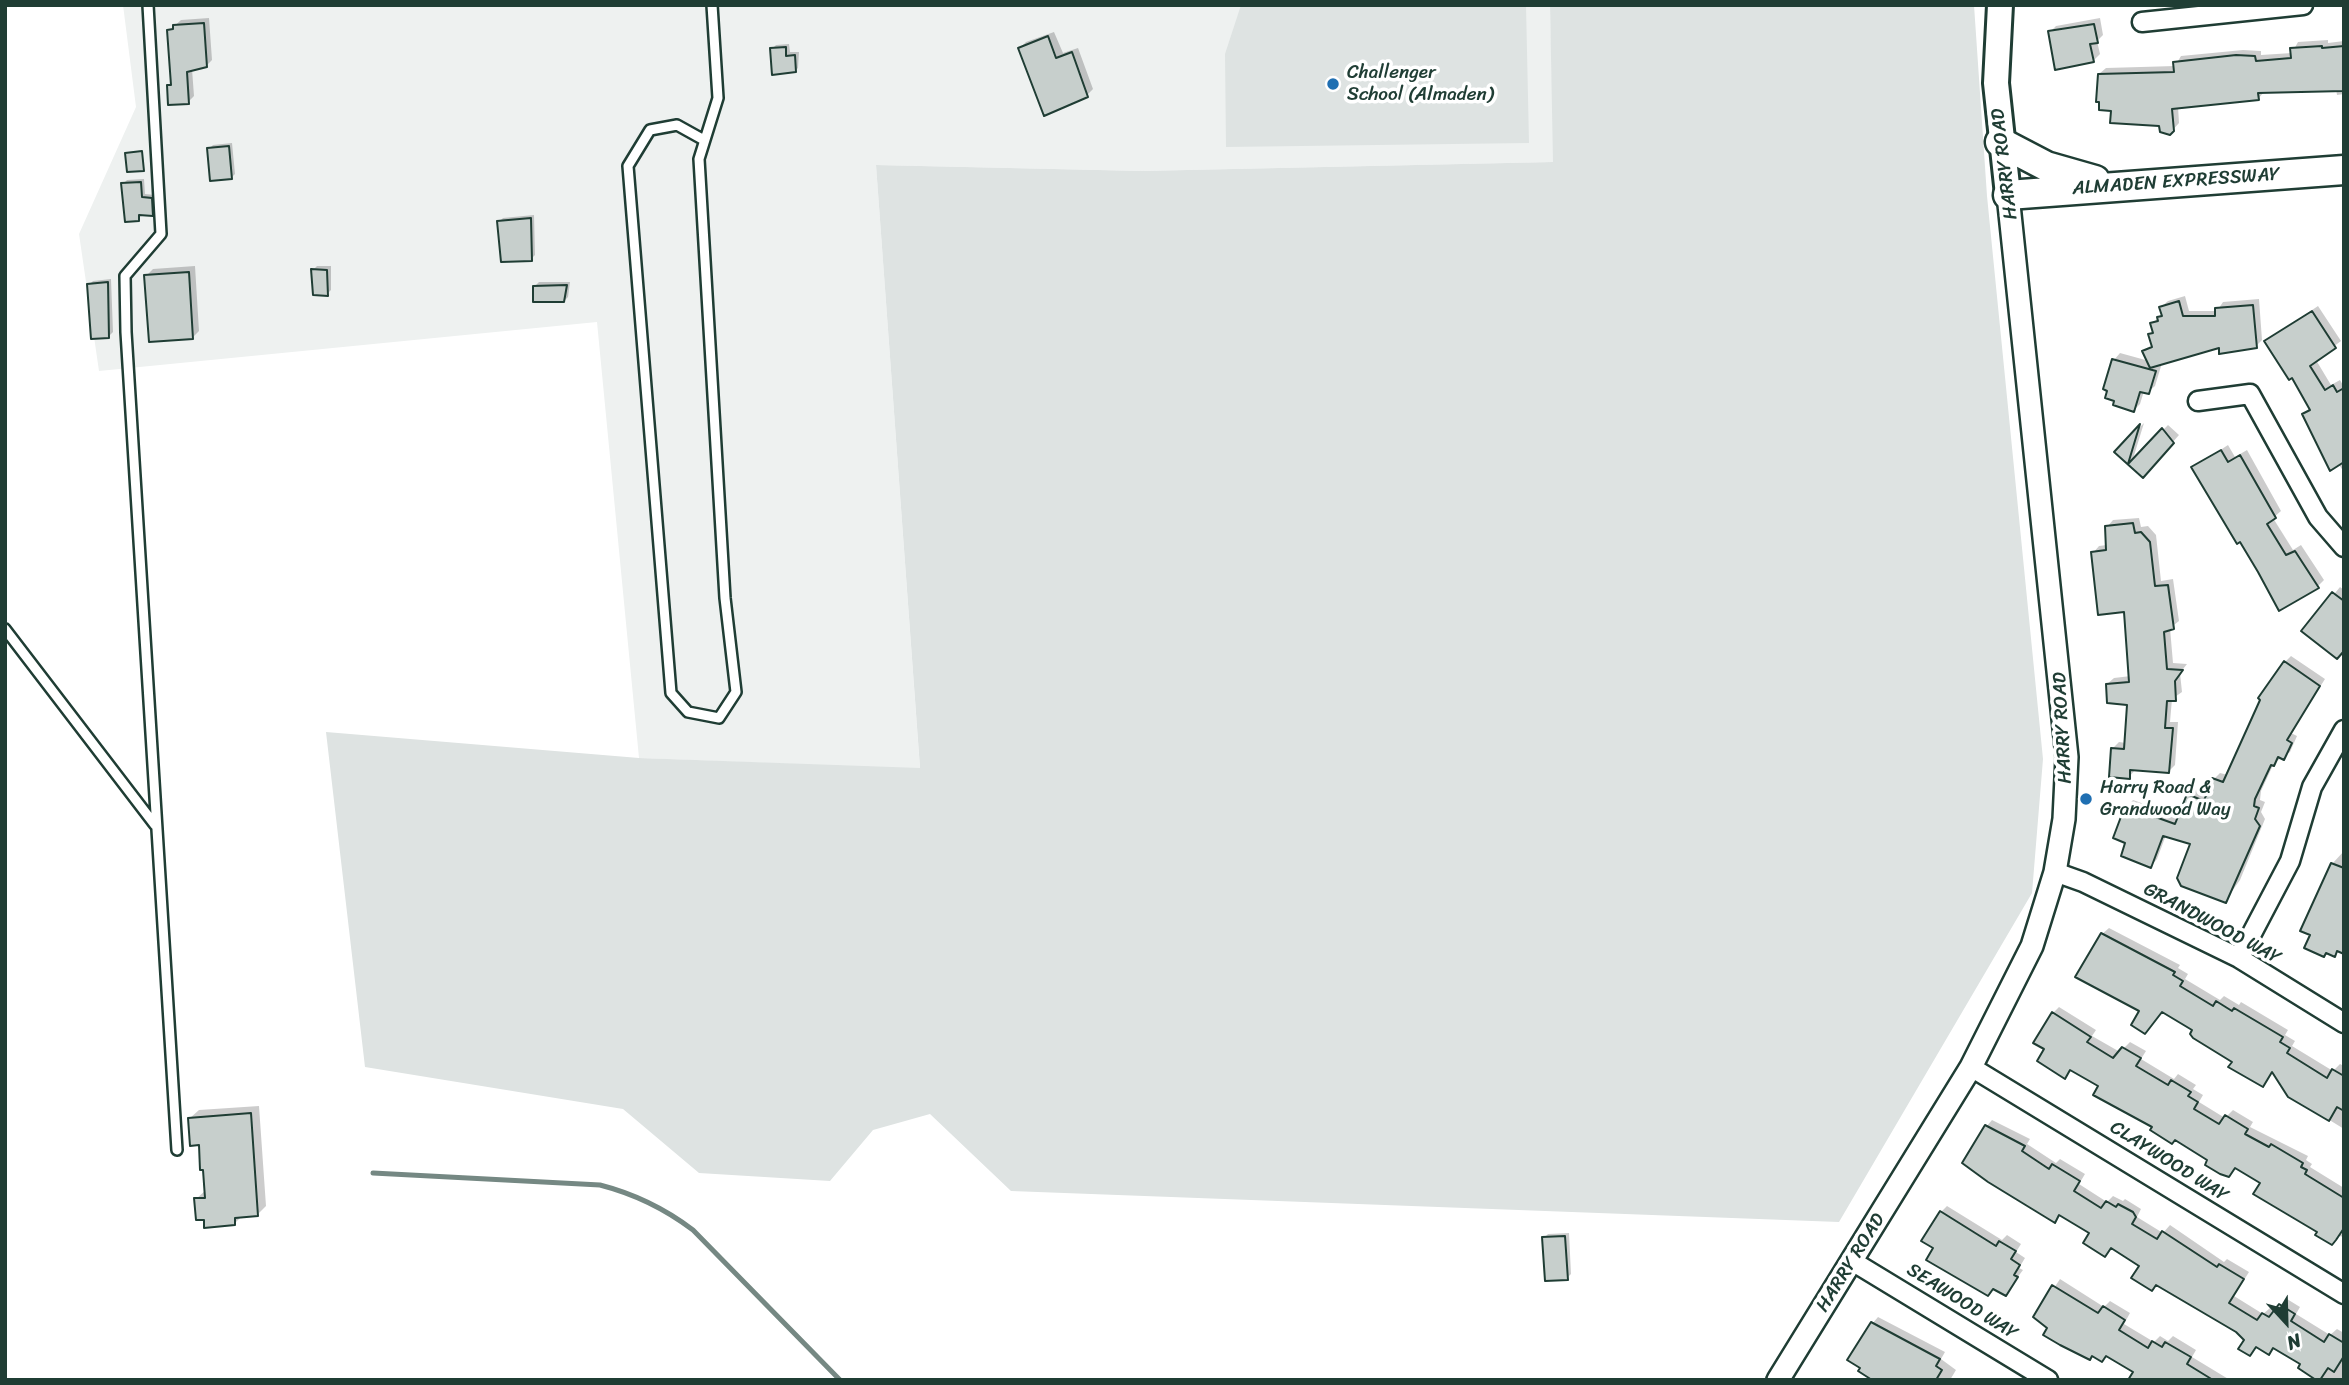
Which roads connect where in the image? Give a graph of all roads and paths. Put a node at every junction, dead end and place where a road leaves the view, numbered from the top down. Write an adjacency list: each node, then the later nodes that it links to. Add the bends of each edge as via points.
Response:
1 (148, 5): 15 (lane, via 161,234 125,276)
2 (712, 5): 6 (lane, via 718,98)
3 (2000, 5): 7 (main road, HARRY ROAD, via 1996,83)
4 (2303, 5): 5 (street)
5 (2142, 22)
6 (704, 140): 6 (lane, via 699,159 726,598 736,691 719,718 688,712 671,693 628,166 650,130 677,125)
7 (2000, 142): 9 (main road, via 2046,166); 10 (main road, HARRY ROAD)
8 (2344, 170): 9 (main road, ALMADEN EXPRESSWAY)
9 (2111, 186): 10 (main road, ALMADEN EXPRESSWAY)
10 (2008, 195): 16 (street, HARRY ROAD, via 2067,757)
11 (2198, 401): 12 (street, via 2250,394 2318,517)
12 (2344, 547)
13 (5, 629): 15 (lane)
14 (2344, 730): 17 (street, via 2312,787 2290,861)
15 (156, 826): 20 (lane)
16 (2055, 872): 17 (street, GRANDWOOD WAY); 19 (street, HARRY ROAD, via 2032,946)
17 (2239, 958): 18 (street, GRANDWOOD WAY)
18 (2344, 1023)
19 (1971, 1067): 21 (street, HARRY ROAD); 22 (street, CLAYWOOD WAY)
20 (177, 1150)
21 (1852, 1261): 23 (street, HARRY ROAD); 24 (street, SEAWOOD WAY)
22 (2344, 1294)
23 (1778, 1380)
24 (2048, 1380)

